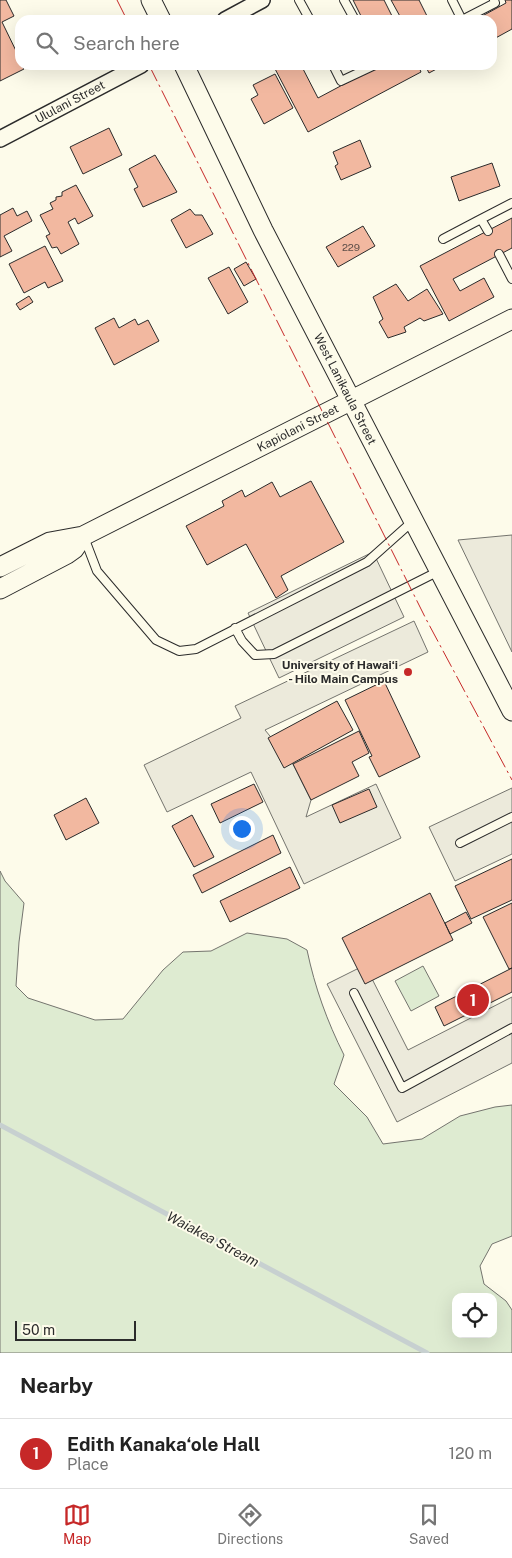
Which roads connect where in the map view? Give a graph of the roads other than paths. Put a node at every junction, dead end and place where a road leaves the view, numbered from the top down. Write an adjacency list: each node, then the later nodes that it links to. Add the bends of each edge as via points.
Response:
1 (151, 0): 7 (street)
2 (262, 0): 8 (street)
3 (299, 0): 9 (lane)
4 (344, 0): 10 (lane)
5 (452, 0): 11 (lane)
6 (494, 0): 12 (lane, via 495,3)
7 (158, 15)
8 (234, 15)
9 (307, 15)
10 (352, 15)
11 (460, 15)
12 (472, 15)
13 (131, 70): 17 (street, Ululani Street)
14 (186, 70): 25 (street, West Lanikaula Street, via 263,230)
15 (336, 70): 16 (lane, via 341,81)
16 (364, 70)
17 (0, 139)
18 (512, 203): 19 (lane)
19 (481, 218): 20 (lane); 21 (lane)
20 (488, 231)
21 (443, 239)
22 (499, 254): 23 (lane)
23 (512, 279)
24 (512, 319): 25 (street, Kapiolani Street)
25 (351, 400): 26 (street, West Lanikaula Street); 27 (street, Kapiolani Street)
26 (413, 521): 29 (street, West Lanikaula Street); 31 (lane, via 367,562)
27 (84, 536): 28 (street, Kapiolani Street, via 50,542); 30 (street, Kapiolani Street, via 67,554); 31 (lane, via 97,571 156,640 179,651 196,649)
28 (0, 567)
29 (439, 571): 31 (lane, via 274,654 254,655); 32 (street, West Lanikaula Street)
30 (0, 589)
31 (235, 628)
32 (512, 711)
33 (512, 817): 34 (lane)
34 (460, 843)
35 (354, 993): 36 (lane, via 402,1088)
36 (512, 1028)

